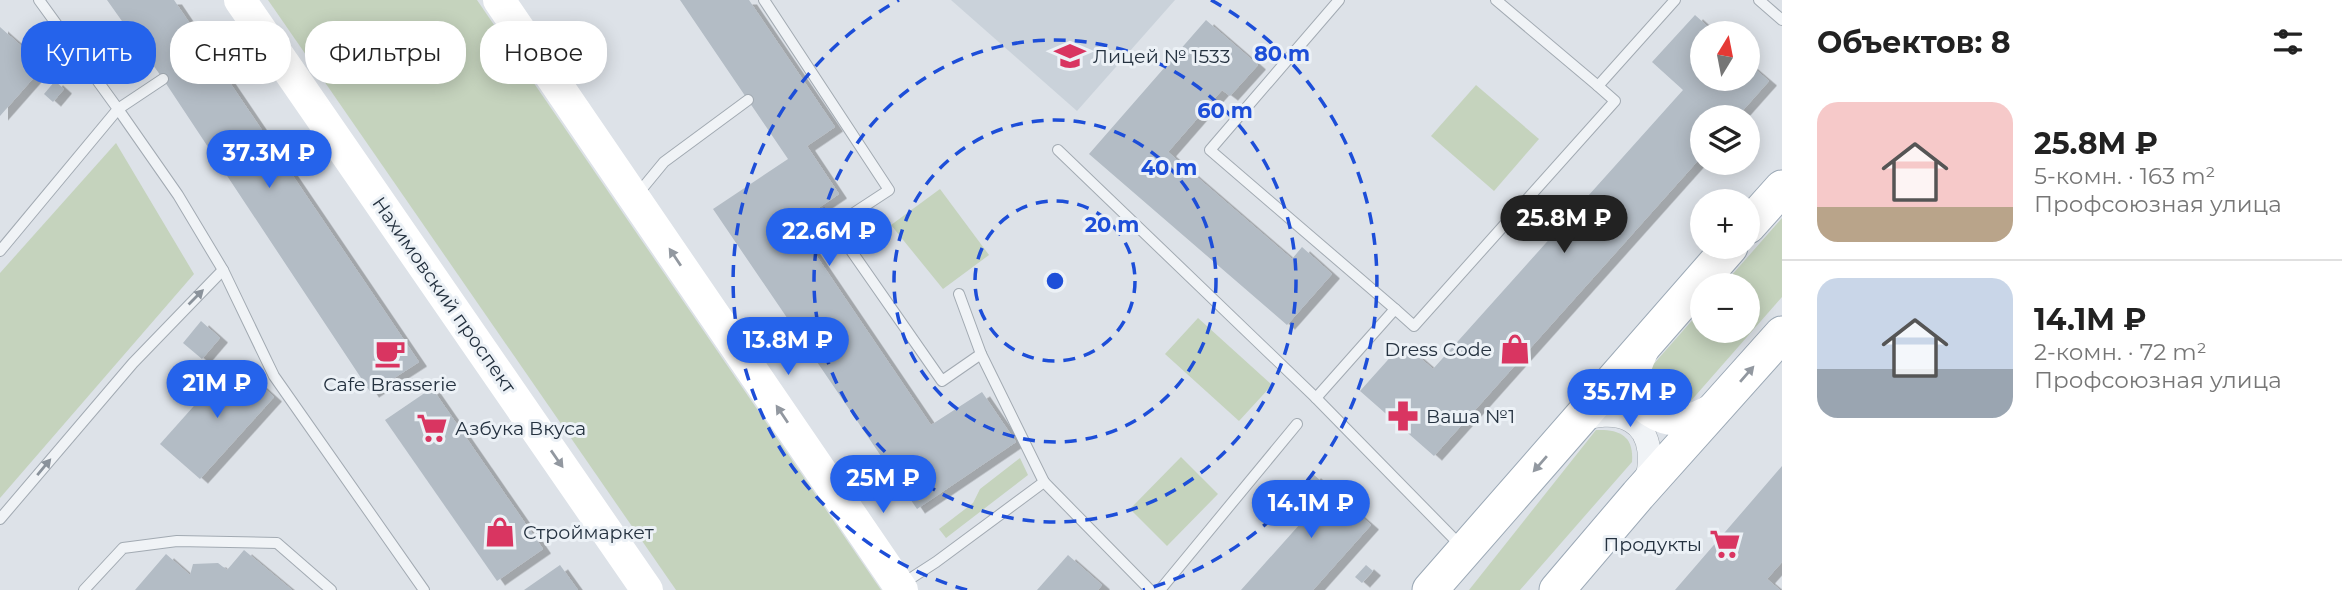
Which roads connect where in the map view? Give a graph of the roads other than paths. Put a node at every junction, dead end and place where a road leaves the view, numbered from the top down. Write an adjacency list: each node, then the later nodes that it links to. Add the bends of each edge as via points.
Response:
1 (39, 0): 15 (lane)
2 (499, 0): 18 (main road)
3 (764, 0): 10 (lane)
4 (1339, 0): 25 (lane, via 1210,150)
5 (1496, 0): 13 (lane)
6 (1675, 0): 13 (lane)
7 (1759, 0): 9 (lane)
8 (248, 12): 41 (main road, Нахимовский проспект, one-way to 41)
9 (1782, 20)
10 (807, 63): 11 (lane); 28 (lane, via 889,190 834,226 942,382)
11 (796, 70)
12 (163, 79): 15 (lane)
13 (1598, 86): 25 (lane, via 1615,101 1414,326)
14 (748, 100): 18 (lane, via 664,162)
15 (118, 109): 20 (lane); 23 (lane)
16 (1058, 150): 29 (lane)
17 (1782, 188): 19 (main road)
18 (634, 198): 37 (main road, one-way to 18)
19 (1760, 213)
20 (4, 238): 21 (lane)
21 (0, 251)
22 (1719, 259): 27 (main road)
23 (223, 270): 35 (lane, one-way to 23, via 133,363); 40 (lane, via 274,376)
24 (958, 293): 28 (lane)
25 (1395, 309): 29 (lane)
26 (1782, 334): 30 (main road, one-way to 26)
27 (1647, 340): 30 (main road, via 1634,368 1633,383 1637,399 1648,410 1683,420); 31 (main road)
28 (981, 354): 33 (lane)
29 (1316, 398): 36 (lane)
30 (1719, 406): 34 (main road)
31 (1578, 421): 34 (street, via 1593,415 1612,416 1632,421 1643,431 1650,464); 36 (main road, one-way to 36)
32 (1297, 424): 43 (lane)
33 (1044, 482): 37 (lane); 42 (lane)
34 (1638, 495): 45 (main road)
35 (0, 519)
36 (1465, 551): 44 (main road)
37 (900, 588)
38 (84, 590): 39 (lane, via 123,548 177,541 277,543)
39 (331, 590)
40 (424, 590)
41 (647, 590)
42 (1150, 590)
43 (1160, 590)
44 (1430, 590)
45 (1557, 590)

